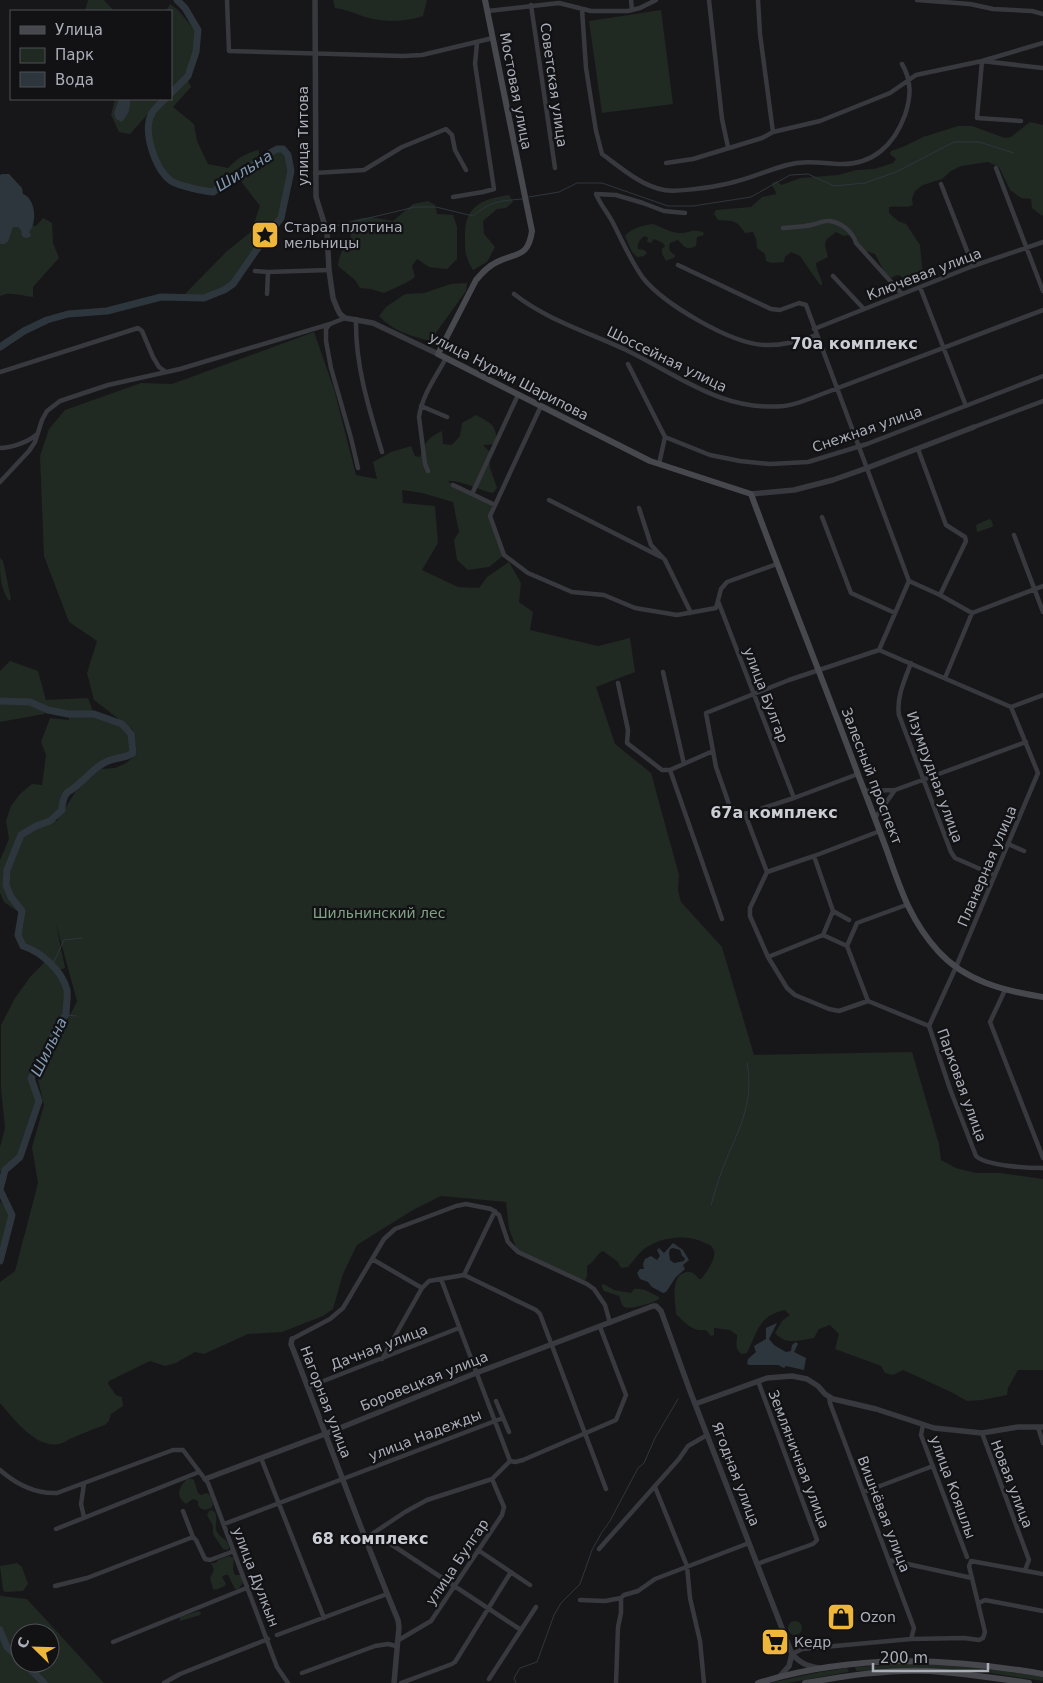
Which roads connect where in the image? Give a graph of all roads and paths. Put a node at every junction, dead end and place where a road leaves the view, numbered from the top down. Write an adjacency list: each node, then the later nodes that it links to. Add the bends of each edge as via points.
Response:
1 (227, 0): 18 (street, via 228,51)
2 (315, 0): 18 (street, улица Титова)
3 (485, 0): 12 (main road, Мостовая улица)
4 (631, 0): 13 (street)
5 (656, 0): 13 (street, Советская улица)
6 (709, 0): 25 (street)
7 (758, 0): 24 (street)
8 (917, 0): 14 (street)
9 (559, 1): 10 (street, Советская улица); 11 (street, Советская улица)
10 (531, 5): 12 (street, Советская улица); 27 (street, Советская улица)
11 (582, 9): 13 (street, Советская улица, via 606,12); 22 (street, via 586,68 599,148 602,154 627,172 656,188 677,191 722,185 801,162 847,164 872,157 889,145 898,131 908,103)
12 (488, 10): 15 (main road, Мостовая улица)
13 (632, 10)
14 (1043, 14)
15 (493, 38): 16 (street); 56 (main road, Мостовая улица, via 532,231 531,241 527,249 496,262 476,280)
16 (477, 43): 18 (street, via 422,55); 32 (street, via 475,64 494,189)
17 (1043, 43): 19 (street)
18 (315, 54): 30 (street, улица Титова)
19 (982, 61): 21 (street); 22 (street, via 916,75); 23 (street, via 977,118)
20 (902, 64): 22 (street)
21 (1043, 68)
22 (909, 80): 24 (street, via 890,93 820,121)
23 (1021, 121)
24 (773, 132): 25 (street)
25 (728, 147): 26 (street, via 693,159)
26 (666, 163)
27 (555, 168)
28 (996, 168): 36 (street)
29 (466, 170): 30 (street, via 455,150 452,135 446,129 402,147 364,170)
30 (315, 174): 39 (street, улица Титова, via 316,197 327,232)
31 (941, 184): 38 (street)
32 (453, 197)
33 (685, 212): 54 (street, via 664,211 616,195 596,194 642,276 672,305 723,333 749,343 793,343)
34 (783, 228): 47 (street, via 826,221 842,227 854,235 856,243)
35 (1043, 242): 36 (street, Ключевая улица)
36 (1027, 247): 38 (street, Ключевая улица); 44 (street)
37 (678, 265): 53 (street, via 771,308 780,310 804,303)
38 (973, 266): 43 (street, Ключевая улица)
39 (329, 270): 41 (street); 50 (street, улица Титова, via 335,303)
40 (254, 271): 41 (street)
41 (268, 272): 45 (street)
42 (833, 276): 48 (street)
43 (920, 287): 47 (street, Ключевая улица); 55 (street)
44 (1043, 291)
45 (267, 294)
46 (514, 294): 62 (street, Шоссейная улица, via 530,306 726,400 760,407 786,406)
47 (902, 294): 48 (street, Ключевая улица)
48 (864, 309): 53 (street, Ключевая улица)
49 (1043, 310): 55 (street, Шоссейная улица)
50 (345, 318): 51 (street, улица Нурми Шарипова); 52 (street)
51 (356, 319): 56 (street, улица Нурми Шарипова, via 373,322); 75 (street, via 357,353)
52 (330, 324): 60 (street); 77 (street, via 326,329 326,342 331,368)
53 (813, 327): 54 (street)
54 (817, 335): 62 (street)
55 (944, 347): 62 (street, Шоссейная улица); 67 (street)
56 (438, 354): 57 (main road, улица Нурми Шарипова)
57 (446, 358): 63 (main road, улица Нурми Шарипова); 65 (street)
58 (628, 364): 71 (street)
59 (0, 372): 60 (street, via 138,328 156,362)
60 (166, 372): 70 (street, via 108,385 60,401 42,420)
61 (1043, 376): 67 (street, Снежная улица)
62 (837, 388): 72 (street)
63 (518, 394): 66 (main road, улица Нурми Шарипова); 82 (street)
64 (1043, 401): 69 (street)
65 (421, 406): 68 (street); 79 (street, via 419,417)
66 (541, 406): 76 (main road, улица Нурми Шарипова); 85 (street)
67 (966, 406): 72 (street, Снежная улица)
68 (447, 416)
69 (974, 427): 74 (street)
70 (38, 434): 73 (street); 80 (street, via 29,451)
71 (665, 437): 72 (street, Снежная улица, via 710,455 770,464 808,462); 76 (street)
72 (859, 447): 78 (street)
73 (0, 448)
74 (918, 449): 78 (street); 96 (street, via 946,525 966,541)
75 (382, 452)
76 (659, 464): 83 (main road, улица Нурми Шарипова)
77 (358, 468)
78 (867, 468): 83 (street, via 794,490); 93 (street)
79 (428, 471)
80 (0, 482)
81 (453, 485): 82 (street)
82 (472, 494): 85 (street)
83 (751, 494): 92 (main road, Залесный проспект)
84 (548, 500): 89 (street)
85 (495, 505): 99 (street, via 490,516 504,555 528,573 572,592 604,595 635,608 677,616)
86 (639, 508): 90 (street)
87 (822, 517): 100 (street, via 851,593)
88 (1014, 535): 95 (street)
89 (641, 545): 90 (street); 91 (street)
90 (651, 545): 91 (street)
91 (661, 557): 99 (street)
92 (777, 564): 97 (street, via 727,582); 104 (main road, Залесный проспект)
93 (909, 581): 96 (street); 100 (street)
94 (1043, 586): 95 (street)
95 (1034, 589): 98 (street); 101 (street)
96 (940, 595): 101 (street)
97 (718, 601): 99 (street, via 716,608); 108 (street, улица Булгар)
98 (1043, 612)
99 (691, 613)
100 (895, 613): 102 (street)
101 (972, 613): 106 (street)
102 (880, 650): 103 (street); 104 (street)
103 (911, 663): 106 (street); 117 (street, Изумрудная улица, via 898,707)
104 (818, 670): 108 (street); 116 (main road, Залесный проспект)
105 (663, 672): 113 (street)
106 (945, 678): 110 (street)
107 (618, 683): 114 (street, via 628,730 627,743 662,770)
108 (754, 695): 112 (street, via 706,713); 120 (street, улица Булгар)
109 (1043, 695): 110 (street)
110 (1010, 707): 111 (street)
111 (1026, 742): 115 (street); 117 (street)
112 (713, 751): 113 (street); 121 (street, via 730,807)
113 (684, 764): 114 (street)
114 (670, 770): 131 (street)
115 (1041, 772): 124 (street, Планерная улица)
116 (858, 774): 119 (main road, Залесный проспект); 120 (street)
117 (923, 779): 118 (street); 128 (street, Изумрудная улица, via 950,852 955,858)
118 (895, 790): 119 (street); 122 (street)
119 (865, 791): 122 (main road, Залесный проспект)
120 (794, 798): 121 (street)
121 (745, 814): 127 (street)
122 (875, 818): 123 (main road, Залесный проспект)
123 (880, 831): 126 (street); 129 (main road, Залесный проспект)
124 (1008, 844): 125 (street); 128 (street, Планерная улица)
125 (1024, 851)
126 (814, 856): 127 (street); 130 (street)
127 (767, 872): 135 (street, via 750,908 750,916)
128 (994, 876): 136 (street, Планерная улица)
129 (906, 905): 134 (street, via 857,923); 136 (main road, Залесный проспект, via 938,951)
130 (833, 912): 132 (street); 133 (street)
131 (722, 919)
132 (849, 920)
133 (823, 935): 134 (street); 135 (street)
134 (847, 946): 139 (street)
135 (768, 957): 139 (street, via 787,988 796,995 839,1011)
136 (956, 967): 137 (main road, Залесный проспект, via 984,983); 140 (street, Парковая улица)
137 (1005, 990): 138 (main road, Залесный проспект); 141 (street, via 990,1022)
138 (1043, 997)
139 (868, 1001): 140 (street)
140 (929, 1026): 142 (street, Парковая улица, via 976,1156 981,1161)
141 (1043, 1158)
142 (1043, 1168)
143 (495, 1211): 144 (street, Нагорная улица, via 461,1205 403,1226 389,1234); 145 (street); 149 (street, via 512,1248 587,1284 602,1299)
144 (372, 1259): 147 (street); 152 (street, Нагорная улица, via 343,1308 330,1319)
145 (464, 1275): 146 (street); 153 (street, via 539,1311)
146 (441, 1279): 147 (street); 151 (street)
147 (422, 1288): 154 (street)
148 (653, 1306): 149 (street, Боровецкая улица); 160 (street, Ягодная улица, via 661,1311)
149 (610, 1323): 150 (street, Боровецкая улица)
150 (600, 1327): 153 (street, Боровецкая улица); 166 (street, via 626,1395 616,1420)
151 (459, 1328): 154 (street, Дачная улица); 155 (street)
152 (292, 1339): 157 (street, Нагорная улица, via 291,1344)
153 (552, 1344): 155 (street, Боровецкая улица); 166 (street)
154 (382, 1359): 157 (street, Дачная улица)
155 (476, 1373): 162 (street); 168 (street, Боровецкая улица)
156 (758, 1381): 158 (street, via 781,1376 800,1377 814,1383); 160 (street); 197 (street, Земляничная улица, via 817,1540)
157 (308, 1387): 168 (street, Нагорная улица)
158 (829, 1397): 163 (street); 182 (street, Вишнёвая улица)
159 (496, 1401): 161 (street)
160 (695, 1404): 169 (street, Ягодная улица)
161 (503, 1418): 162 (street, улица Надежды); 165 (street)
162 (495, 1421): 172 (street); 177 (street, улица Надежды)
163 (923, 1425): 167 (street); 173 (street, улица Кояшлы, via 921,1435)
164 (1041, 1427): 167 (street); 170 (street)
165 (509, 1432)
166 (585, 1433): 172 (street, via 524,1460); 181 (street)
167 (982, 1433): 199 (street, Новая улица, via 1029,1560)
168 (325, 1434): 171 (street, Боровецкая улица); 177 (street, Нагорная улица)
169 (708, 1435): 180 (street, via 688,1446); 191 (street, Ягодная улица)
170 (1043, 1443)
171 (261, 1458): 176 (street, Боровецкая улица); 183 (street)
172 (510, 1461): 178 (street)
173 (933, 1466): 182 (street); 195 (street, улица Кояшлы)
174 (0, 1470): 179 (street, via 18,1484 43,1492 57,1493)
175 (199, 1472): 176 (street); 179 (street, via 185,1452 177,1449); 185 (street)
176 (206, 1479): 186 (street, улица Дулкын)
177 (342, 1479): 183 (street, улица Надежды); 190 (street, Нагорная улица)
178 (492, 1479): 188 (street, via 427,1500); 194 (street, улица Булгар, via 504,1512)
179 (84, 1484): 185 (street, via 80,1504)
180 (655, 1487): 192 (street); 198 (street)
181 (606, 1488)
182 (864, 1492): 196 (street, Вишнёвая улица)
183 (279, 1503): 186 (street, улица Надежды); 214 (street)
184 (183, 1511): 189 (street)
185 (84, 1517): 187 (street)
186 (224, 1524): 193 (street, улица Дулкын)
187 (56, 1529)
188 (374, 1533): 190 (street); 205 (street)
189 (193, 1537): 193 (street, via 207,1560); 204 (street, via 87,1578)
190 (366, 1538): 207 (street, Нагорная улица)
191 (749, 1543): 197 (street, Ягодная улица); 198 (street)
192 (599, 1548)
193 (234, 1550): 206 (street, улица Дулкын)
194 (478, 1550): 200 (street); 205 (street, улица Булгар)
195 (967, 1557)
196 (889, 1560): 202 (street); 218 (street, Вишнёвая улица, via 914,1628)
197 (757, 1564): 221 (street, Ягодная улица)
198 (687, 1566): 208 (street); 238 (street)
199 (1025, 1570): 201 (street); 202 (street, via 974,1560 969,1566)
200 (511, 1572): 203 (street); 212 (street)
201 (1043, 1574)
202 (972, 1578): 210 (street)
203 (530, 1585)
204 (55, 1586)
205 (454, 1586): 212 (street); 220 (street, улица Булгар, via 431,1620)
206 (249, 1587): 217 (street, улица Дулкын); 219 (street)
207 (387, 1594): 214 (street); 220 (street, Нагорная улица, via 398,1620)
208 (621, 1598): 209 (street); 237 (street)
209 (580, 1600)
210 (979, 1603): 213 (street, via 985,1600); 218 (street, via 985,1632 983,1638)
211 (536, 1607): 215 (street)
212 (488, 1608): 215 (street); 230 (street, via 455,1662)
213 (1043, 1611)
214 (324, 1618): 216 (street)
215 (520, 1630): 231 (street)
216 (277, 1635)
217 (268, 1639): 232 (street, улица Дулкын, via 277,1667); 233 (street)
218 (911, 1639): 221 (street, via 802,1649)
219 (113, 1642)
220 (397, 1644): 225 (street, улица Булгар, via 375,1646); 234 (street, Нагорная улица)
221 (792, 1654): 224 (street, via 807,1666); 228 (street, via 789,1666)
222 (846, 1665): 223 (main road, via 926,1660); 224 (main road); 227 (main road, via 853,1669)
223 (992, 1665): 226 (main road); 229 (main road, via 986,1671)
224 (819, 1668): 228 (main road)
225 (302, 1673)
226 (1043, 1674)
227 (846, 1675): 229 (main road, via 927,1671); 240 (main road)
228 (780, 1676): 239 (main road)
229 (989, 1677): 241 (main road)
230 (413, 1678): 235 (street); 236 (street)
231 (488, 1679)
232 (287, 1682)
233 (164, 1683)
234 (394, 1683)
235 (402, 1683)
236 (418, 1683)
237 (616, 1683)
238 (704, 1683)
239 (758, 1683)
240 (805, 1683)
241 (1029, 1683)

